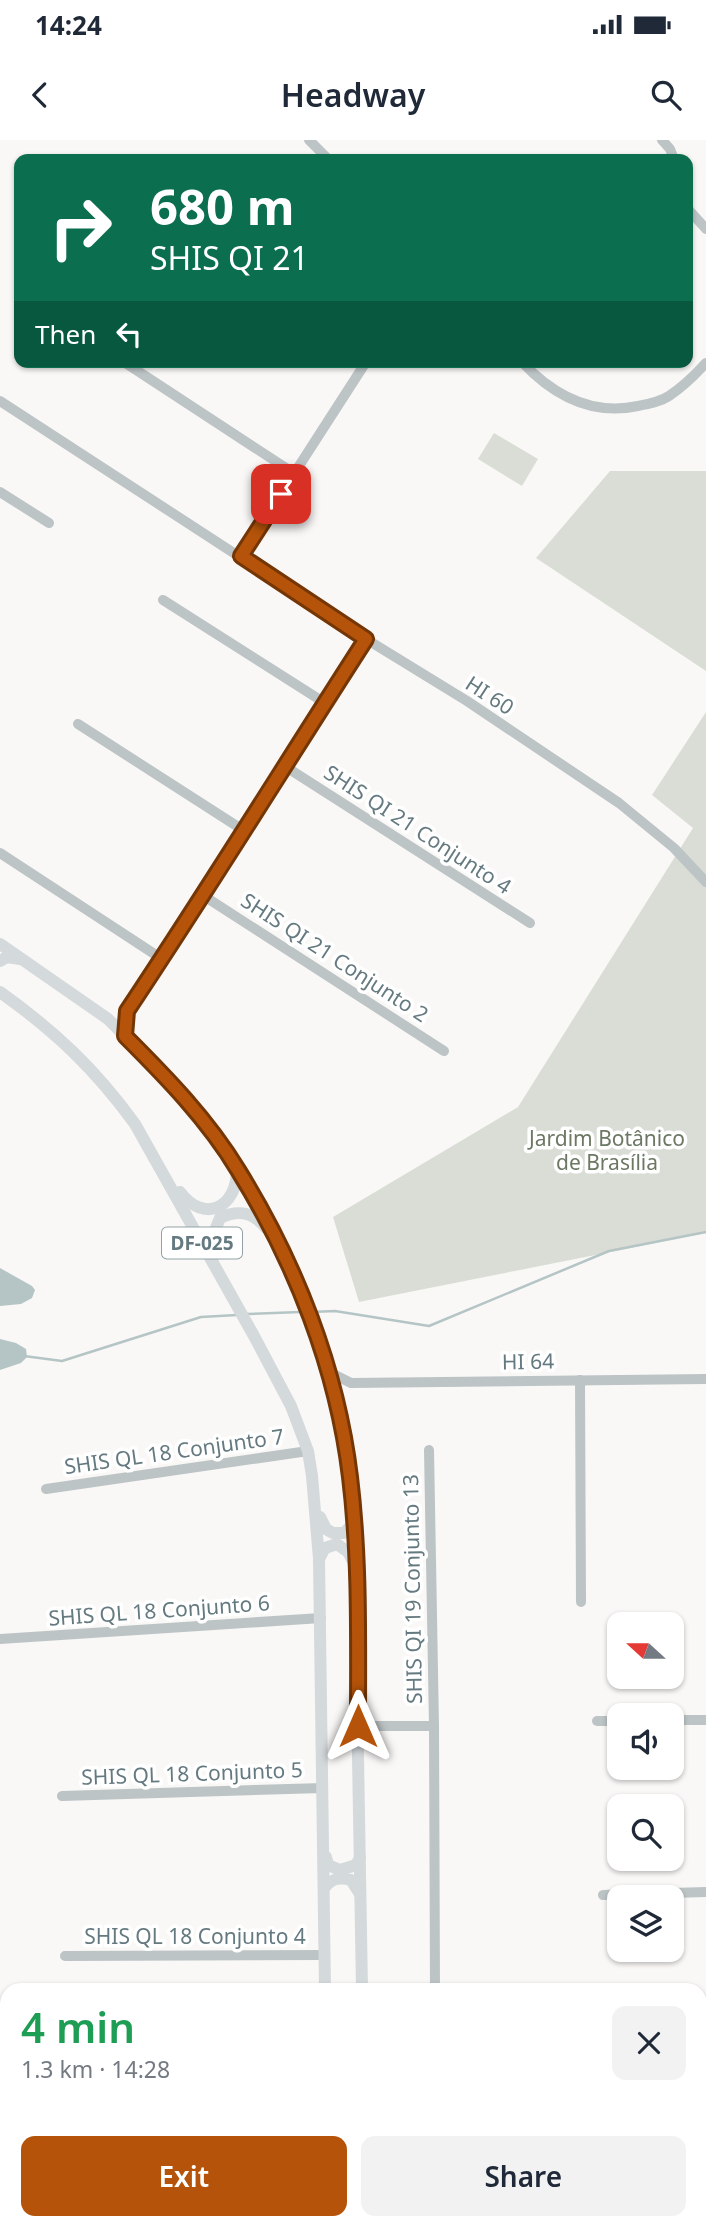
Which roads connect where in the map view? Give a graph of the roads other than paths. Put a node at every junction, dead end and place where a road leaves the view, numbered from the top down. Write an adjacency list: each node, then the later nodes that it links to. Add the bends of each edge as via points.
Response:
1 (309, 140): 2 (street)
2 (323, 154)
3 (693, 215): 4 (street)
4 (706, 229)
5 (706, 363): 8 (street, via 660,401 614,409 574,402)
6 (133, 368): 10 (street)
7 (362, 368): 10 (street)
8 (528, 368)
9 (0, 401): 13 (street, HI 60)
10 (295, 474): 13 (street)
11 (0, 492): 12 (street)
12 (49, 523)
13 (241, 556): 15 (street, HI 60)
14 (163, 600): 16 (street)
15 (366, 639): 16 (street); 21 (street, HI 60, via 619,803 674,848)
16 (325, 703): 18 (street)
17 (78, 724): 19 (street)
18 (286, 767): 19 (street); 23 (street, SHIS QI 21 Conjunto 4)
19 (243, 830): 22 (street)
20 (0, 853): 25 (street)
21 (706, 882)
22 (204, 896): 25 (street); 32 (street, SHIS QI 21 Conjunto 2)
23 (530, 923)
24 (0, 944): 26 (main road, DF-025)
25 (162, 958): 29 (street)
26 (23, 960): 27 (main road, via 7,957); 30 (main road, DF-025)
27 (0, 961)
28 (0, 992): 34 (main road, DF-025, via 98,1075)
29 (127, 1011): 30 (street); 31 (street)
30 (108, 1019): 31 (main road, DF-025)
31 (125, 1036): 33 (main road, DF-025, via 192,1107)
32 (444, 1051)
33 (237, 1168): 34 (main road, via 230,1199 212,1209 187,1202); 35 (main road, DF-025)
34 (168, 1179): 36 (main road, DF-025)
35 (280, 1244): 36 (main road, via 249,1213 230,1213 220,1218 211,1240); 37 (main road, DF-025)
36 (214, 1266): 43 (main road, DF-025, via 291,1406)
37 (329, 1373): 40 (street, HI 64); 41 (main road, DF-025)
38 (580, 1380): 39 (street, HI 64); 40 (street, HI 64); 49 (street)
39 (706, 1380)
40 (351, 1383): 41 (street)
41 (336, 1397): 46 (main road, DF-025)
42 (429, 1450): 57 (street, SHIS QI 19 Conjunto 13)
43 (308, 1451): 44 (street, SHIS QL 18 Conjunto 7); 45 (main road, DF-025)
44 (46, 1489)
45 (314, 1496): 46 (main road, via 329,1532 344,1533); 47 (main road, DF-025)
46 (354, 1522): 48 (main road, DF-025)
47 (320, 1559): 48 (main road, via 325,1548 337,1544); 50 (main road, DF-025)
48 (355, 1565): 56 (main road, DF-025)
49 (581, 1602)
50 (321, 1618): 51 (street, SHIS QL 18 Conjunto 6); 58 (main road, DF-025)
51 (0, 1639)
52 (684, 1720): 53 (street)
53 (706, 1720)
54 (597, 1721): 55 (street)
55 (607, 1721)
56 (358, 1726): 57 (street); 61 (main road, DF-025)
57 (434, 1726): 70 (street, SHIS QI 19 Conjunto 13)
58 (323, 1788): 59 (street, SHIS QL 18 Conjunto 5); 60 (main road, DF-025)
59 (62, 1797)
60 (324, 1854): 61 (main road, via 328,1865 341,1870 356,1865); 62 (main road, DF-025)
61 (360, 1858): 64 (main road, DF-025)
62 (325, 1887): 64 (main road, via 342,1878 351,1880); 66 (main road, DF-025)
63 (706, 1892): 65 (street)
64 (360, 1894): 69 (main road, DF-025)
65 (603, 1895)
66 (324, 1955): 67 (street, SHIS QL 18 Conjunto 4); 68 (main road, DF-025)
67 (65, 1956)
68 (325, 1983)
69 (362, 1983)
70 (435, 1983)

